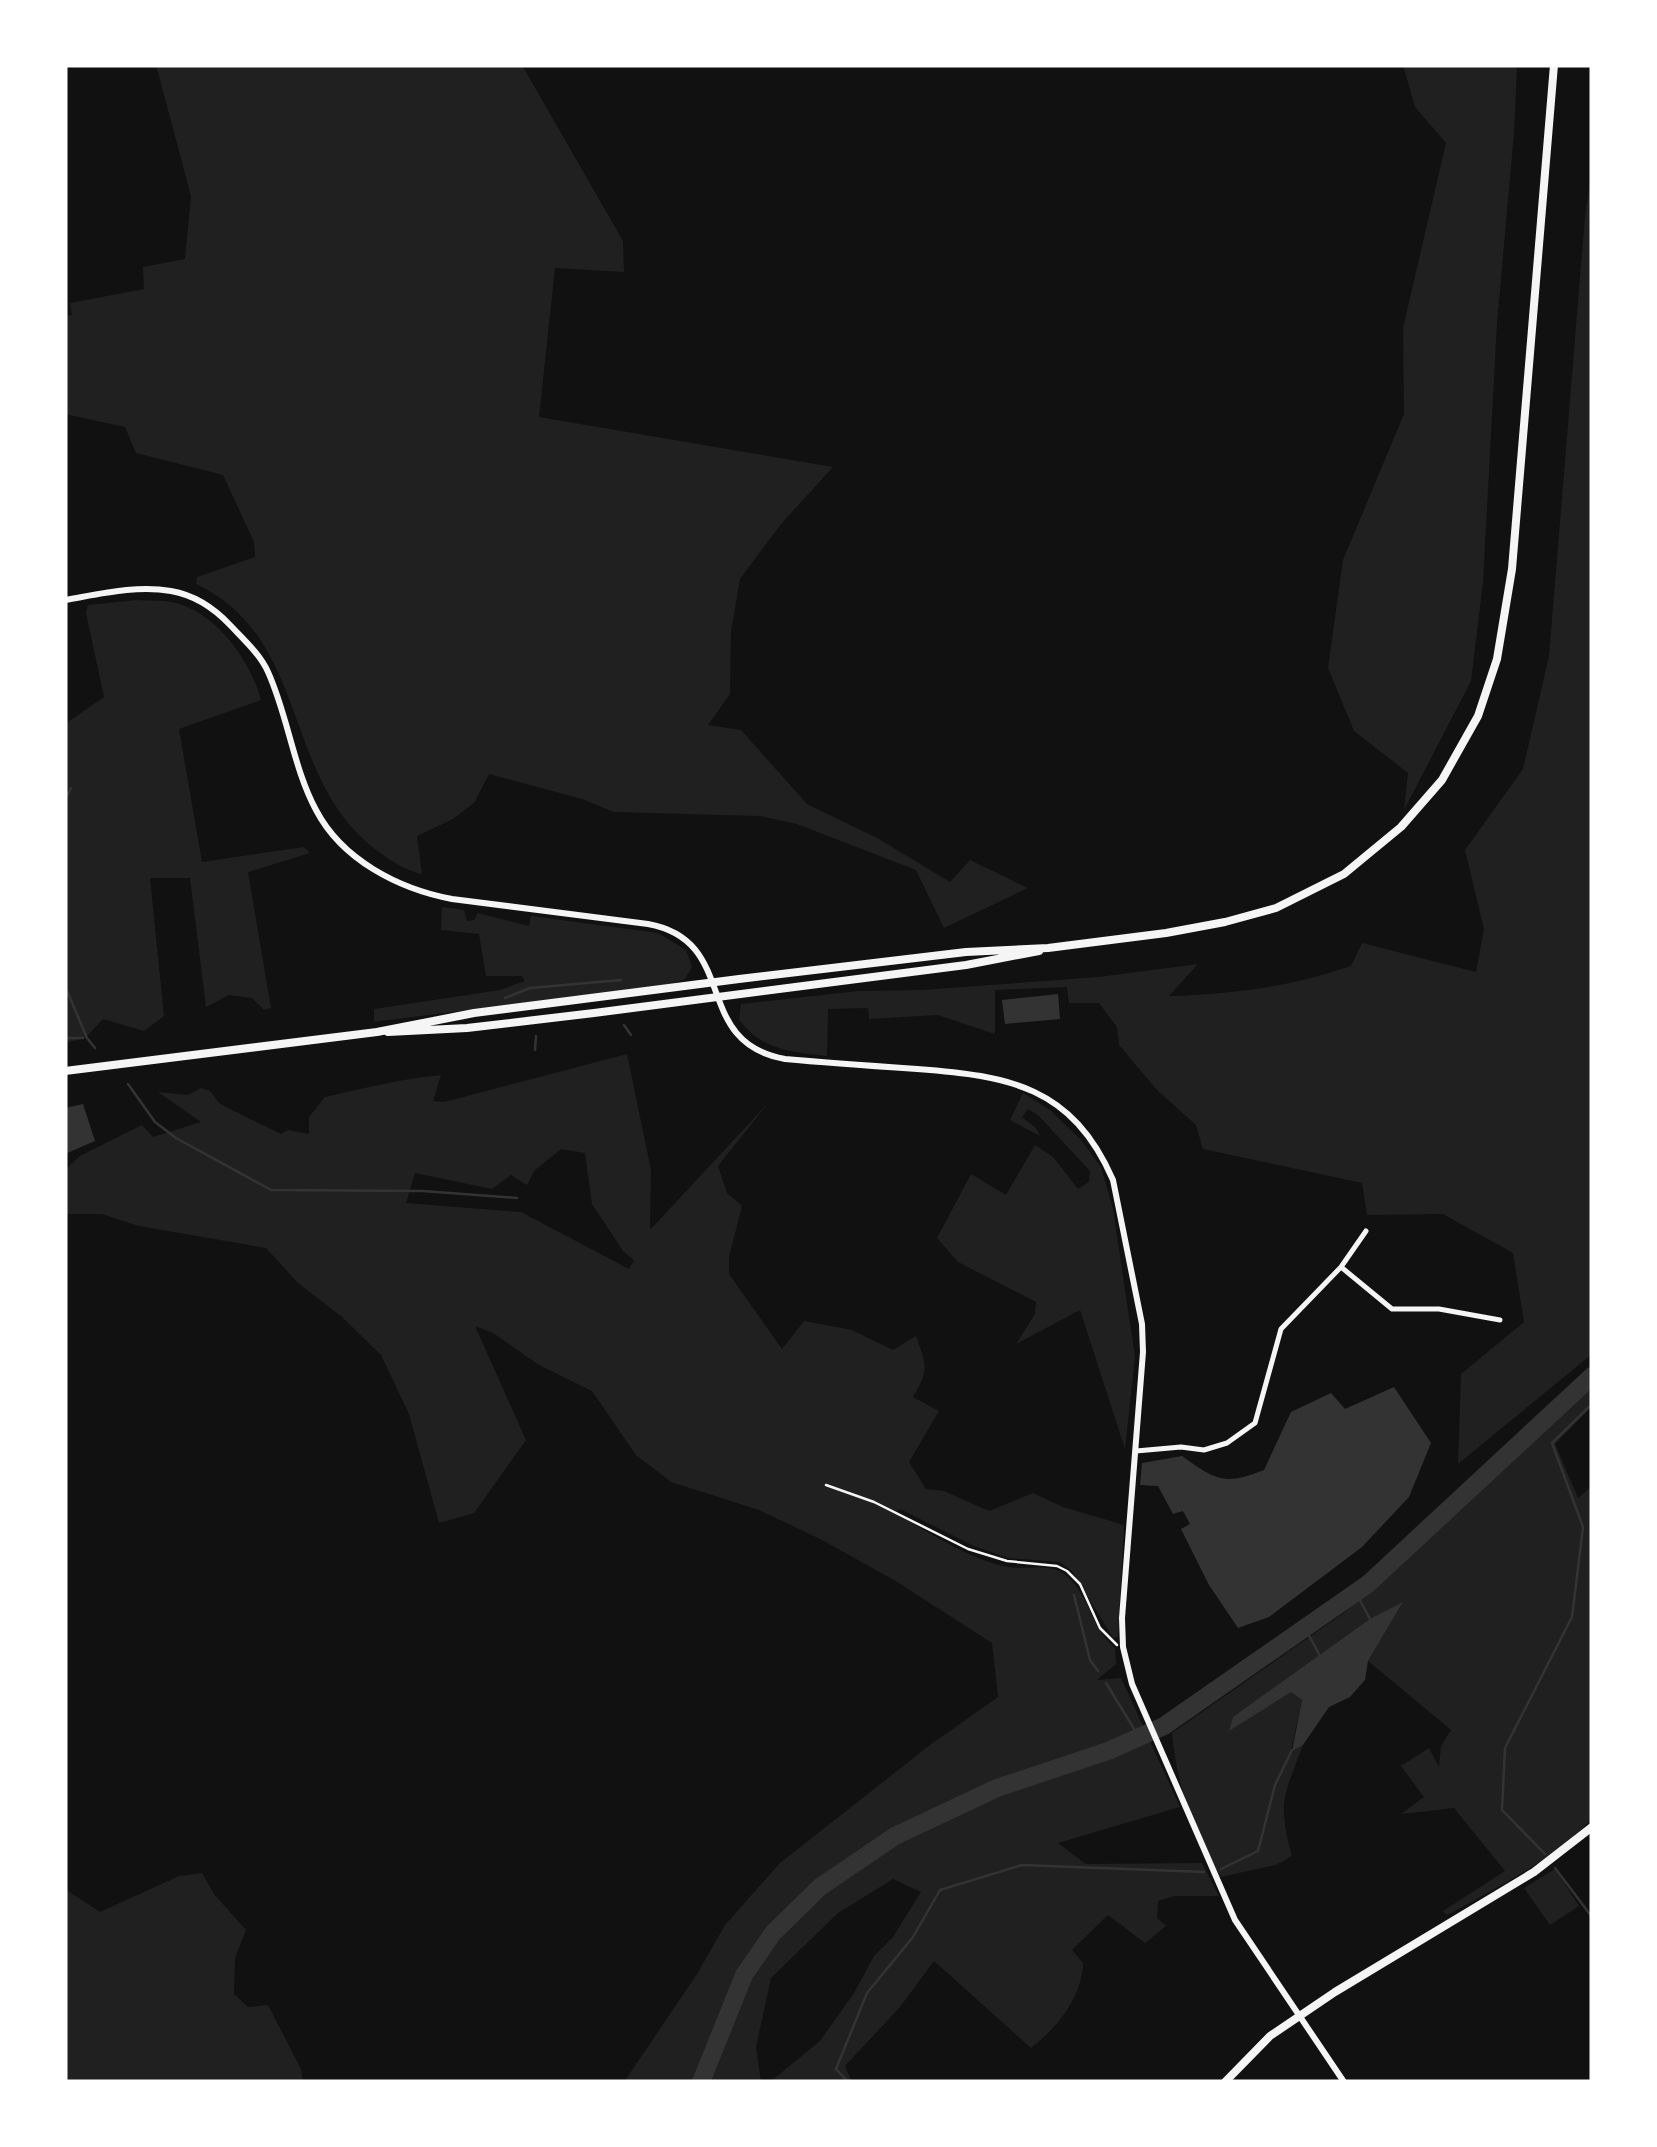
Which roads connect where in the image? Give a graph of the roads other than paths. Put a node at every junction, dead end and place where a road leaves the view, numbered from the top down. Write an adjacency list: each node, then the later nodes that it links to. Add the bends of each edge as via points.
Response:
1 (1554, 65): 3 (main road, via 1508,600 1492,678 1463,747 1428,799 1388,840 1300,898 1202,927)
2 (65, 600): 4 (street, via 150,588 197,599 220,614 267,670 316,811 354,854 388,879 452,899 673,930 698,948)
3 (1048, 948): 4 (main road); 5 (main road)
4 (711, 983): 5 (street); 6 (main road)
5 (719, 996): 6 (main road, via 466,1028); 11 (street, via 729,1025 750,1047 775,1057 984,1074 1044,1095 1080,1127 1113,1180 1142,1324)
6 (376, 1032): 7 (main road)
7 (65, 1071)
8 (1366, 1231): 9 (street)
9 (1341, 1268): 10 (street, via 1392,1309); 11 (street, via 1281,1329 1255,1423 1227,1444 1204,1450)
10 (1500, 1320)
11 (1136, 1450): 13 (street, via 1123,1647 1144,1716 1234,1920)
12 (1592, 1827): 13 (main road, via 1534,1872)
13 (1299, 2016): 14 (main road); 15 (street)
14 (1225, 2082)
15 (1344, 2082)

